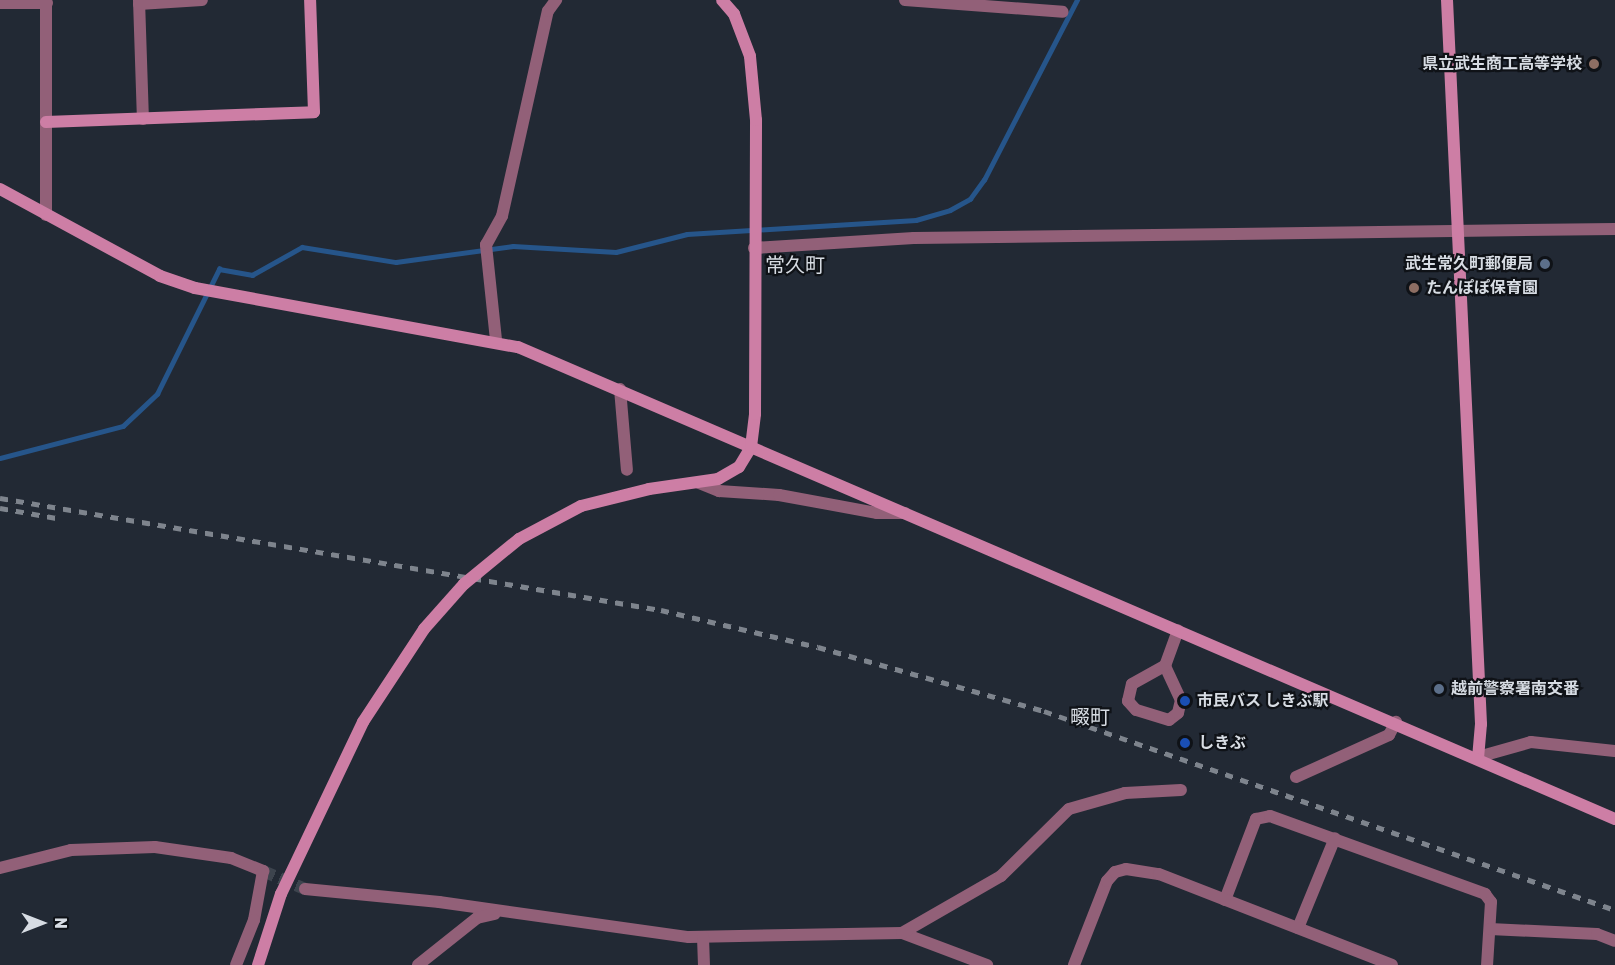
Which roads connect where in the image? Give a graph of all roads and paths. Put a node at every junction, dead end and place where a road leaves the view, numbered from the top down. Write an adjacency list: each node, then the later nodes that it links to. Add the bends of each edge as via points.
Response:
1 (202, 0): 8 (street)
2 (310, 0): 11 (street, via 314,112)
3 (556, 0): 18 (street, via 548,11 504,209 486,245)
4 (722, 0): 17 (street, via 734,14 750,56 756,120)
5 (905, 0): 10 (street)
6 (1448, 0): 16 (street)
7 (47, 1): 9 (street); 12 (street)
8 (139, 2): 11 (street)
9 (0, 3)
10 (1055, 8)
11 (143, 119): 12 (street)
12 (46, 122): 14 (street)
13 (0, 189): 14 (street)
14 (46, 215): 18 (street, via 160,276 198,288)
15 (1615, 229): 16 (street)
16 (1455, 230): 17 (street, via 926,237); 28 (street, via 1481,724)
17 (754, 244): 20 (street, via 755,414)
18 (496, 340): 19 (street)
19 (620, 389): 20 (street); 21 (street)
20 (751, 447): 22 (street, via 735,471); 23 (street)
21 (627, 470)
22 (699, 483): 23 (street, via 719,491 779,495 876,513); 43 (street, bridge, via 649,489 581,506 519,539 464,584 424,629 363,722 285,884)
23 (909, 513): 24 (street)
24 (1178, 630): 25 (street); 26 (street)
25 (1165, 666): 25 (street, via 1181,700 1178,713 1169,720 1136,710 1128,701 1132,684)
26 (1396, 722): 28 (street); 29 (street, via 1389,735)
27 (1615, 751): 28 (street, via 1531,742)
28 (1478, 757): 31 (street)
29 (1296, 777)
30 (1181, 790): 39 (street, via 1125,793 1069,809 1001,876)
31 (1615, 819)
32 (1335, 838): 35 (street, via 1270,816 1256,819); 37 (street); 38 (street, via 1485,894 1491,902)
33 (0, 868): 42 (street, via 71,850 155,847 231,858 263,871 254,920)
34 (305, 889): 36 (street)
35 (1225, 900): 37 (street); 47 (street, via 1159,874 1126,869 1114,872)
36 (505, 912): 40 (street, via 654,934); 44 (street, via 477,918)
37 (1298, 928): 48 (street)
38 (1490, 929): 41 (street, via 1597,934); 49 (street)
39 (902, 933): 40 (street); 46 (street)
40 (703, 937): 45 (street)
41 (1615, 941)
42 (236, 965)
43 (258, 965)
44 (418, 965)
45 (704, 965)
46 (987, 965)
47 (1074, 965)
48 (1392, 965)
49 (1487, 965)

